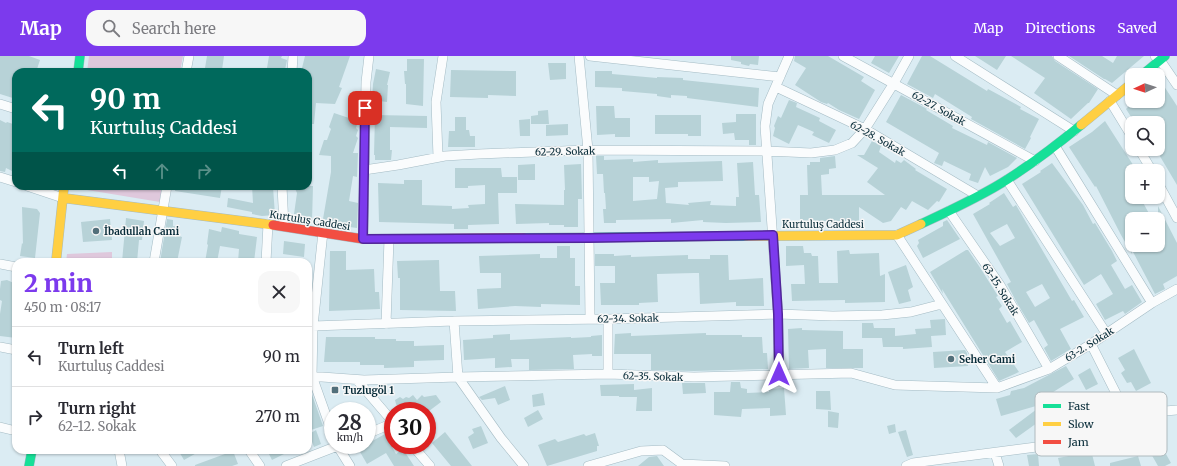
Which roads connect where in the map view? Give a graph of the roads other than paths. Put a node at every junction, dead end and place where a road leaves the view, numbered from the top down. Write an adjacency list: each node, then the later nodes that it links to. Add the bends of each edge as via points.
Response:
1 (80, 56): 14 (street)
2 (189, 56): 15 (street)
3 (293, 56): 16 (street)
4 (369, 56): 35 (street)
5 (443, 56): 33 (street, via 436,102)
6 (579, 56): 31 (street)
7 (590, 56): 18 (street)
8 (789, 56): 18 (street)
9 (843, 56): 19 (street, 62-27. Sokak)
10 (909, 56): 19 (street, 62-29. Sokak)
11 (956, 56): 29 (street)
12 (1058, 56): 23 (street)
13 (1160, 57): 17 (street); 20 (street)
14 (78, 68)
15 (187, 68)
16 (292, 68)
17 (1149, 68)
18 (780, 77): 21 (street)
19 (894, 83): 28 (street, 62-29. Sokak); 34 (street, 62-27. Sokak)
20 (1177, 85)
21 (776, 87): 28 (street, 62-28. Sokak); 32 (street, via 768,104 765,126)
22 (1125, 89): 23 (street, Kurtuluş Caddesi)
23 (1117, 95): 24 (street, Kurtuluş Caddesi)
24 (1110, 101): 27 (street); 29 (street, Kurtuluş Caddesi)
25 (0, 104): 26 (street)
26 (12, 107)
27 (1125, 126)
28 (865, 129): 32 (street, 62-29. Sokak, via 852,143 835,150 811,153); 43 (street, 62-28. Sokak)
29 (1074, 131): 30 (street, Kurtuluş Caddesi)
30 (1055, 146): 34 (street, Kurtuluş Caddesi); 63 (street)
31 (588, 150): 32 (street, 62-29. Sokak); 33 (street, 62-29. Sokak); 54 (street)
32 (766, 151): 52 (street)
33 (438, 157): 35 (street, 62-29. Sokak)
34 (1035, 161): 37 (street, Kurtuluş Caddesi)
35 (364, 170): 55 (street)
36 (0, 177): 38 (street)
37 (1007, 180): 43 (street, Kurtuluş Caddesi); 71 (street)
38 (12, 181)
39 (39, 190): 45 (street)
40 (64, 190): 45 (street)
41 (166, 190): 46 (street)
42 (282, 190): 50 (street)
43 (978, 196): 47 (street, Kurtuluş Caddesi)
44 (1165, 196): 48 (street)
45 (63, 198): 46 (street, Kurtuluş Caddesi); 57 (street)
46 (162, 211): 49 (street, Kurtuluş Caddesi); 58 (street)
47 (949, 211): 53 (street, Kurtuluş Caddesi); 76 (street, 63-15. Sokak, via 1000,284)
48 (1177, 218)
49 (268, 224): 50 (street, Kurtuluş Caddesi); 59 (street)
50 (284, 226): 51 (street, Kurtuluş Caddesi)
51 (323, 232): 55 (street, Kurtuluş Caddesi); 70 (street)
52 (773, 235): 53 (street, Kurtuluş Caddesi); 54 (street, Kurtuluş Caddesi); 65 (street)
53 (897, 235): 64 (street)
54 (589, 238): 56 (street, Kurtuluş Caddesi); 66 (street)
55 (363, 239): 56 (street, Kurtuluş Caddesi)
56 (389, 239): 69 (street)
57 (56, 258)
58 (155, 258)
59 (266, 258)
60 (0, 264): 61 (street)
61 (12, 266)
62 (1177, 289): 63 (street, 63-2. Sokak)
63 (1152, 303): 71 (street, 63-2. Sokak)
64 (942, 304): 65 (street, 62-34. Sokak, via 911,312 882,315); 83 (street)
65 (778, 314): 67 (street, 62-34. Sokak); 78 (street)
66 (590, 319): 67 (street, 62-34. Sokak); 68 (street, 62-34. Sokak)
67 (608, 320): 77 (street)
68 (454, 321): 69 (street, 62-34. Sokak); 80 (street)
69 (386, 324): 70 (street, 62-34. Sokak)
70 (313, 326): 72 (street)
71 (1106, 333): 73 (street, 63-2. Sokak)
72 (312, 343)
73 (1091, 344): 76 (street, 63-2. Sokak); 84 (street)
74 (0, 347): 75 (street)
75 (12, 349)
76 (1049, 369): 83 (street, 63-2. Sokak)
77 (608, 374): 78 (street, 62-35. Sokak, via 694,377); 80 (street, 62-35. Sokak)
78 (779, 374): 83 (street, 62-35. Sokak, via 851,373 895,385)
79 (312, 376): 81 (street, 62-35. Sokak)
80 (458, 377): 81 (street, 62-35. Sokak); 108 (street)
81 (357, 380): 88 (street)
82 (312, 381): 87 (street)
83 (997, 388)
84 (1115, 392)
85 (1177, 410): 86 (street)
86 (1167, 411)
87 (324, 412)
88 (384, 412)
89 (0, 427): 90 (street)
90 (12, 430)
91 (1035, 447): 93 (street)
92 (324, 451): 105 (street)
93 (994, 453): 112 (street, via 912,463); 113 (street)
94 (31, 454): 101 (street)
95 (120, 454): 102 (street)
96 (163, 454): 103 (street)
97 (252, 454): 104 (street)
98 (343, 454): 106 (street)
99 (420, 454): 107 (street)
100 (682, 464): 109 (street, via 663,450 641,451); 110 (street); 111 (street)
101 (29, 466)
102 (122, 466)
103 (172, 466)
104 (260, 466)
105 (286, 466)
106 (350, 466)
107 (430, 466)
108 (524, 466)
109 (588, 466)
110 (671, 466)
111 (725, 466)
112 (906, 466)
113 (999, 466)

